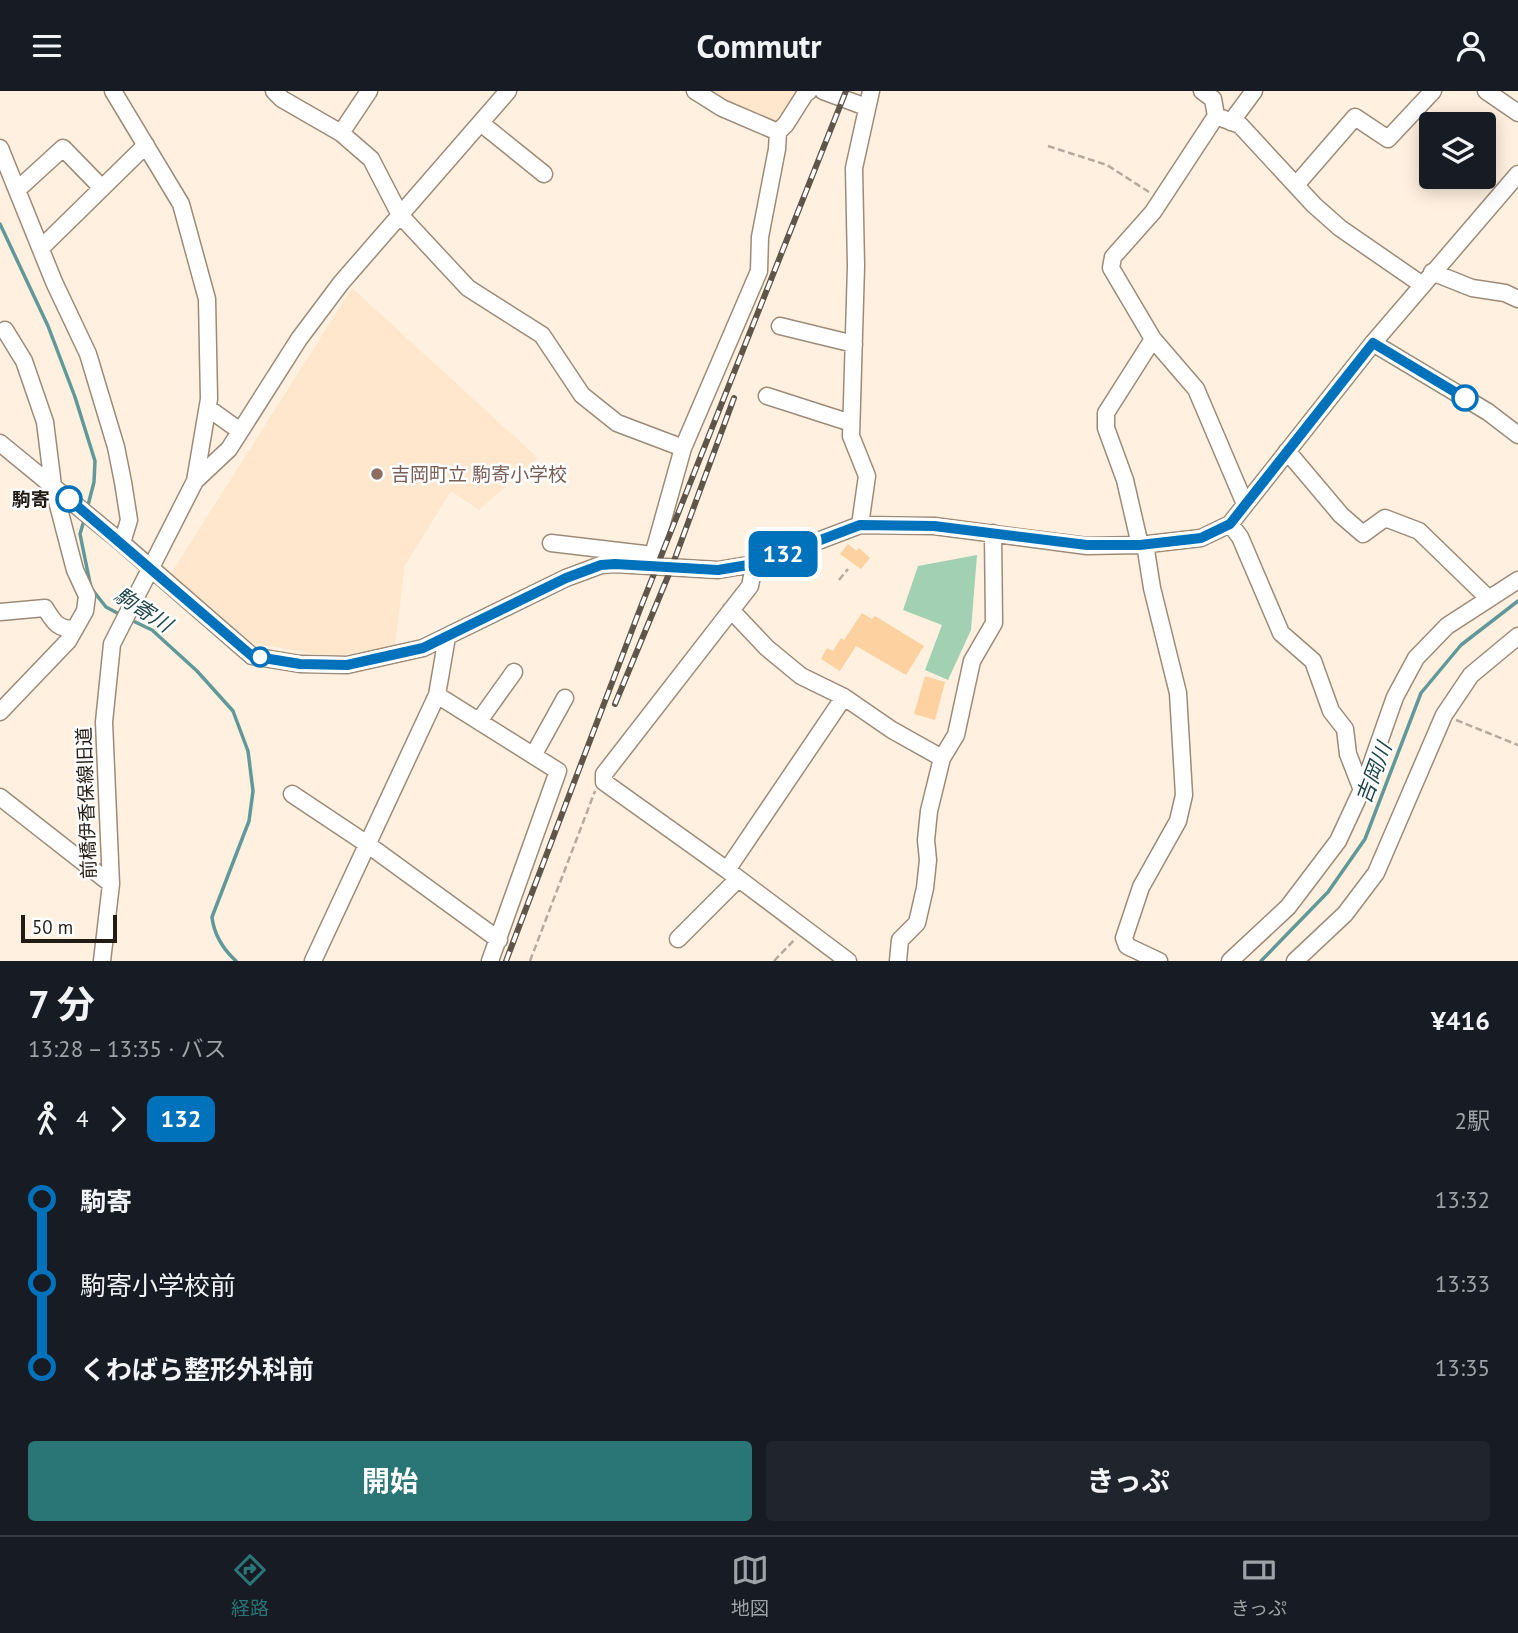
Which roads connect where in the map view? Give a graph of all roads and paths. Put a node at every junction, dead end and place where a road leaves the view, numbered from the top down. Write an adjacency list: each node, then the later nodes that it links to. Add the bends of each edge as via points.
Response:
1 (113, 91): 20 (street)
2 (274, 91): 19 (street)
3 (369, 91): 19 (street)
4 (508, 91): 17 (street)
5 (695, 91): 18 (street)
6 (809, 91): 18 (street)
7 (823, 91): 14 (street)
8 (871, 91): 14 (street)
9 (1202, 91): 16 (street, via 1213,99)
10 (1254, 91): 16 (street)
11 (1433, 91): 25 (street, via 1388,139 1355,117)
12 (1486, 91): 13 (street)
13 (1505, 97): 15 (street)
14 (866, 107): 38 (street, via 854,168)
15 (1518, 113)
16 (1224, 119): 25 (street, via 1240,125); 28 (street)
17 (482, 124): 23 (street); 29 (street)
18 (778, 132): 45 (street, via 760,237 759,271)
19 (341, 133): 29 (street, via 371,159)
20 (146, 145): 26 (street); 40 (street, via 181,204 207,299)
21 (1048, 146): 28 (path, via 1107,165)
22 (0, 148): 27 (street)
23 (544, 174)
24 (1518, 174): 31 (street)
25 (1296, 185): 32 (street, via 1340,228)
26 (102, 188): 27 (street, via 63,148); 30 (street)
27 (18, 190): 30 (street)
28 (1161, 200): 36 (street, via 1113,257 1111,268)
29 (400, 215): 42 (street, via 299,339); 45 (street, via 468,288 542,335 582,395 617,423)
30 (41, 248): 53 (street, via 88,354 116,447 129,520)
31 (1432, 272): 32 (street); 33 (street)
32 (1421, 285): 37 (street)
33 (1518, 299)
34 (780, 326): 38 (street)
35 (5, 330): 48 (street, via 23,361 45,422)
36 (1153, 338): 49 (street, via 1196,389); 55 (street, via 1106,413 1105,428)
37 (1373, 343): 43 (street); 46 (street)
38 (854, 344): 41 (street)
39 (766, 396): 41 (street)
40 (208, 408): 42 (street); 47 (street)
41 (852, 423): 51 (street, via 851,436 867,476)
42 (240, 431): 47 (street, via 229,449)
43 (1518, 435)
44 (0, 443): 48 (street)
45 (683, 448): 56 (street, via 653,555)
46 (1287, 451): 49 (street); 62 (street, via 1363,534 1385,518 1419,531)
47 (195, 481): 58 (street)
48 (53, 487): 53 (street); 65 (street, via 75,570 88,596)
49 (1245, 504): 50 (street)
50 (1230, 524): 55 (street, via 1201,538); 79 (street, via 1240,537 1281,633 1313,661 1331,711 1345,729 1348,754)
51 (860, 525): 52 (street); 57 (street)
52 (993, 533): 55 (street, via 1087,545); 77 (street, via 993,623 972,661 956,735)
53 (122, 543): 58 (street)
54 (551, 543): 56 (street)
55 (1142, 544): 95 (street, via 1178,693 1184,795 1178,821 1141,887 1124,938 1127,946)
56 (603, 557): 57 (street, via 615,564 718,570); 67 (street)
57 (760, 563): 63 (street, via 750,586)
58 (150, 567): 67 (street, via 252,656 347,665 423,648); 84 (street, 前橋伊香保線旧道, via 112,644 104,722)
59 (848, 569): 60 (path)
60 (839, 580)
61 (1518, 580): 62 (street)
62 (1488, 598): 79 (street, via 1447,626 1416,658 1395,697)
63 (731, 610): 70 (street, via 801,676); 78 (street)
64 (0, 612): 65 (street, via 45,608 64,629)
65 (75, 629): 72 (street)
66 (1518, 636): 73 (street, via 1471,675)
67 (447, 637): 69 (street)
68 (514, 672): 74 (street)
69 (437, 695): 74 (street); 82 (street)
70 (844, 697): 77 (street); 83 (street)
71 (565, 698): 76 (street)
72 (0, 712)
73 (1444, 715): 75 (path); 97 (street, via 1376,873 1345,914)
74 (479, 721): 76 (street)
75 (1518, 745)
76 (534, 754): 87 (street, via 558,771)
77 (942, 758): 94 (street, via 929,811 925,888 917,923 900,940)
78 (604, 777): 83 (street, via 604,782); 88 (path, via 593,794)
79 (1362, 790): 96 (street, via 1338,841 1288,907)
80 (292, 794): 82 (street)
81 (0, 797): 84 (street)
82 (368, 844): 87 (street); 90 (street)
83 (732, 874): 85 (street); 86 (street)
84 (111, 884): 89 (street, 前橋伊香保線旧道)
85 (806, 928): 92 (path); 93 (street)
86 (678, 939)
87 (499, 940): 91 (street)
88 (532, 960)
89 (102, 961)
90 (313, 961)
91 (490, 961)
92 (774, 961)
93 (848, 961)
94 (898, 961)
95 (1159, 961)
96 (1230, 961)
97 (1295, 961)

